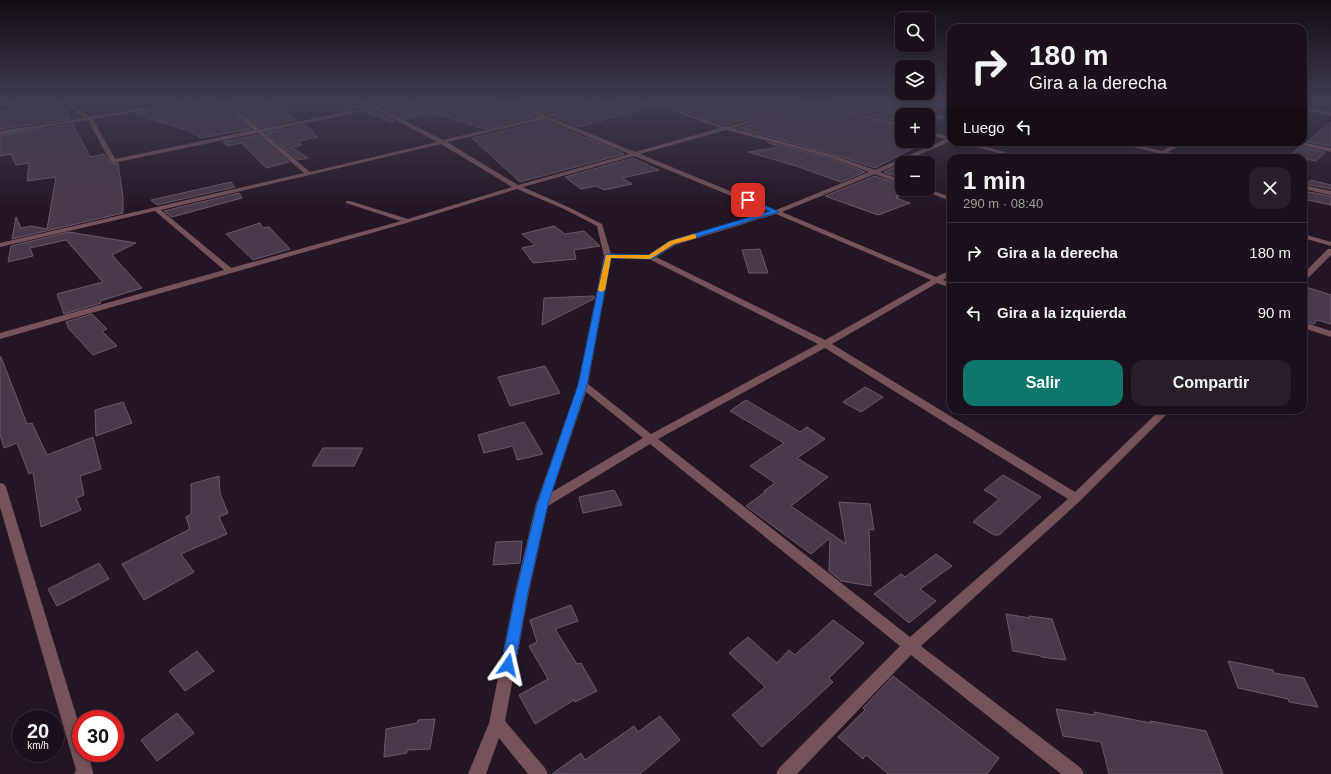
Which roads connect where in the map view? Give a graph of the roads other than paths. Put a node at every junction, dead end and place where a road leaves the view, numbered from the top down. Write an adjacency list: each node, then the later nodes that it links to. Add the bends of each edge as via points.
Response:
1 (100, 137): 2 (street, via 113,161)
2 (228, 137)
3 (265, 137): 24 (street)
4 (433, 137): 10 (street)
5 (462, 137): 10 (street)
6 (595, 137): 19 (street)
7 (693, 137): 19 (street)
8 (759, 137): 23 (street, via 832,156)
9 (947, 141): 12 (street)
10 (442, 142): 24 (street); 26 (street)
11 (1307, 145): 17 (street)
12 (935, 146)
13 (978, 146): 20 (street)
14 (1135, 146): 18 (street)
15 (1175, 146): 18 (street)
16 (930, 148): 23 (street)
17 (1331, 150)
18 (1162, 152): 21 (street); 22 (street)
19 (636, 154): 26 (street); 33 (street)
20 (1007, 154)
21 (1159, 154)
22 (1170, 154)
23 (875, 172): 25 (street); 33 (street)
24 (309, 174): 32 (street)
25 (895, 179)
26 (517, 187): 34 (street); 39 (street, via 600,225)
27 (1307, 188): 29 (street)
28 (935, 193): 30 (street)
29 (1331, 193)
30 (947, 198)
31 (348, 202): 34 (street)
32 (156, 209): 37 (street); 41 (street)
33 (776, 212): 40 (street, via 672,243); 44 (street)
34 (408, 221): 41 (street)
35 (1307, 237): 36 (street)
36 (1331, 244)
37 (0, 245)
38 (1331, 251): 43 (street)
39 (608, 256): 40 (street); 50 (street)
40 (650, 257): 49 (street)
41 (229, 271): 48 (street)
42 (947, 274): 44 (street)
43 (1307, 274)
44 (937, 280): 45 (street); 49 (street)
45 (947, 284)
46 (1307, 326): 47 (street)
47 (1331, 334)
48 (0, 336)
49 (825, 344): 52 (street); 54 (street)
50 (583, 385): 52 (street); 55 (street)
51 (1162, 414): 54 (street)
52 (650, 439): 55 (street); 56 (street)
53 (0, 487): 58 (street, via 85,772)
54 (1076, 498): 56 (street)
55 (542, 504): 57 (street)
56 (910, 646): 61 (street); 62 (street)
57 (497, 723): 59 (street); 60 (street)
58 (83, 774)
59 (477, 774)
60 (539, 774)
61 (785, 774)
62 (1075, 774)

